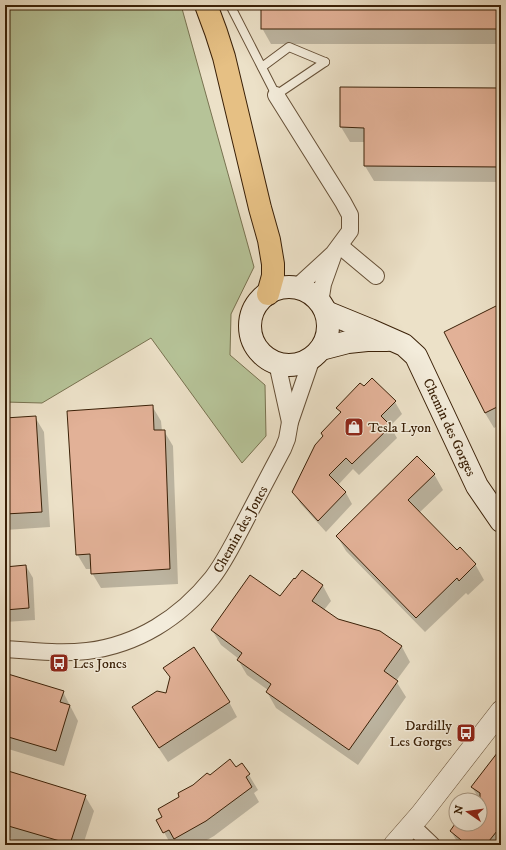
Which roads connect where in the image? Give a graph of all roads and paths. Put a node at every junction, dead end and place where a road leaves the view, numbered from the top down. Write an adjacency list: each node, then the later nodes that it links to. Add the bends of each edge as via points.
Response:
1 (206, 5): 8 (highway, via 224,57 269,240 273,276)
2 (230, 5): 3 (lane)
3 (262, 67): 4 (lane); 4 (lane, via 289,47 325,62)
4 (276, 95): 5 (street, via 350,215 350,231)
5 (336, 250): 6 (street); 7 (street); 9 (street, via 323,284)
6 (376, 276)
7 (296, 288): 8 (main road, via 277,290); 9 (main road, via 313,296)
8 (268, 294): 12 (main road, via 259,302 250,325 252,338 258,349 266,358)
9 (323, 308): 10 (main road, Chemin des Gorges); 11 (main road, via 328,325 326,338)
10 (392, 340): 11 (main road, Chemin des Gorges, via 348,342); 14 (main road, Chemin des Gorges, via 404,345 416,356 477,486)
11 (316, 354): 12 (main road, via 301,363); 13 (street, Chemin des Joncs)
12 (277, 363): 13 (street, Chemin des Joncs)
13 (290, 422): 15 (street, Chemin des Joncs, via 283,449 225,558 212,578 192,600 164,624 136,638 98,649 68,652)
14 (501, 521)
15 (5, 649)
16 (501, 711): 17 (street)
17 (404, 838): 18 (street)
18 (432, 845)

